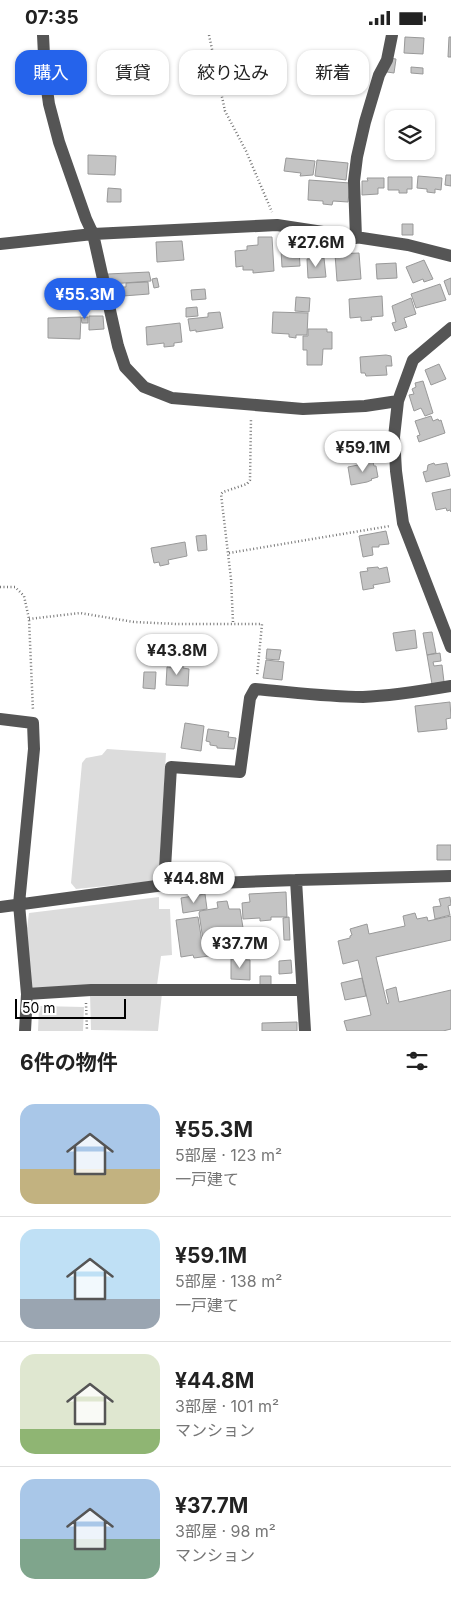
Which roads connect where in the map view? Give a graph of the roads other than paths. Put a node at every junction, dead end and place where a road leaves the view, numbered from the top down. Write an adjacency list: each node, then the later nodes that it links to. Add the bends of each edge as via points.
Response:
1 (43, 35): 3 (street, via 49,104 59,142)
2 (392, 35): 4 (street, via 357,157 354,181)
3 (93, 233): 4 (street, via 277,225); 5 (street); 8 (street, via 118,346 125,367 144,387 172,398 303,409)
4 (356, 237): 6 (street)
5 (0, 244)
6 (451, 256)
7 (451, 329): 8 (street, via 413,360)
8 (398, 401): 9 (street, via 394,437 403,523)
9 (451, 647)
10 (451, 686): 14 (street, via 364,697 256,689 250,698 240,771 171,767)
11 (0, 719): 15 (street, via 33,723 34,749)
12 (451, 876): 13 (street)
13 (296, 879): 14 (street); 17 (street)
14 (164, 885): 15 (street)
15 (19, 903): 16 (street); 18 (street)
16 (0, 907)
17 (302, 990): 18 (street, via 86,990); 20 (street)
18 (27, 994): 19 (street)
19 (25, 1031)
20 (305, 1031)

